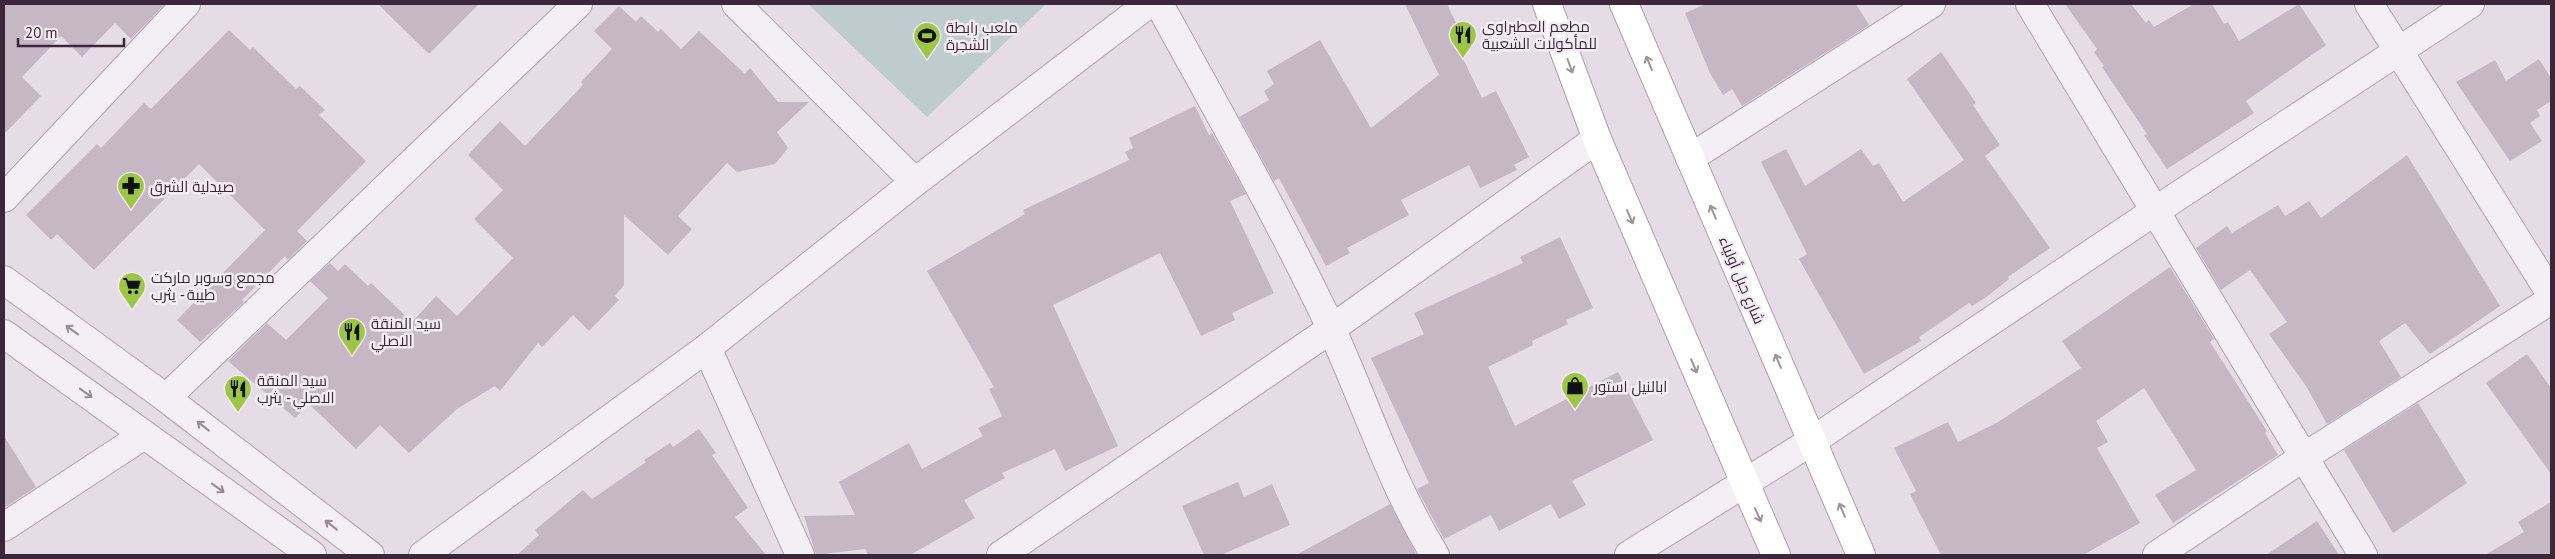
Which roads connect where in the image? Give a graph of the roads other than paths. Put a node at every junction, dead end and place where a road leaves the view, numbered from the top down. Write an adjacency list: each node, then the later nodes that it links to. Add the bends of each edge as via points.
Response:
1 (186, 4): 16 (street)
2 (578, 4): 24 (street)
3 (736, 4): 15 (street)
4 (1148, 4): 15 (street)
5 (1159, 4): 21 (street, via 1247,162)
6 (1547, 4): 13 (main road, one-way to 13)
7 (1624, 4): 14 (main road, شارع جبل أولياء, one-way to 7)
8 (1932, 4): 14 (street)
9 (2030, 4): 17 (street)
10 (2369, 4): 12 (street)
11 (2470, 4): 12 (street)
12 (2398, 51): 17 (street); 19 (street)
13 (1597, 139): 21 (street); 28 (main road, one-way to 28)
14 (1690, 158): 26 (main road, شارع جبل أولياء, one-way to 14)
15 (914, 182): 23 (street)
16 (4, 198)
17 (2155, 211): 26 (street); 27 (street)
18 (4, 280): 24 (street, one-way to 18)
19 (2551, 294)
20 (2551, 300): 27 (street)
21 (1331, 329): 34 (street); 35 (street, via 1406,502)
22 (4, 334): 25 (street, one-way to 25)
23 (707, 348): 32 (street); 33 (street)
24 (166, 398): 31 (street, one-way to 24)
25 (144, 434): 29 (street); 30 (street, one-way to 30)
26 (1812, 441): 28 (street); 38 (main road, شارع جبل أولياء, one-way to 26)
27 (2304, 457): 39 (street); 40 (street)
28 (1743, 482): 36 (street); 37 (main road, one-way to 37)
29 (4, 527)
30 (312, 555)
31 (370, 555)
32 (423, 555)
33 (800, 555)
34 (1001, 555)
35 (1435, 555)
36 (1628, 555)
37 (1776, 555)
38 (1861, 555)
39 (2157, 555)
40 (2363, 555)

